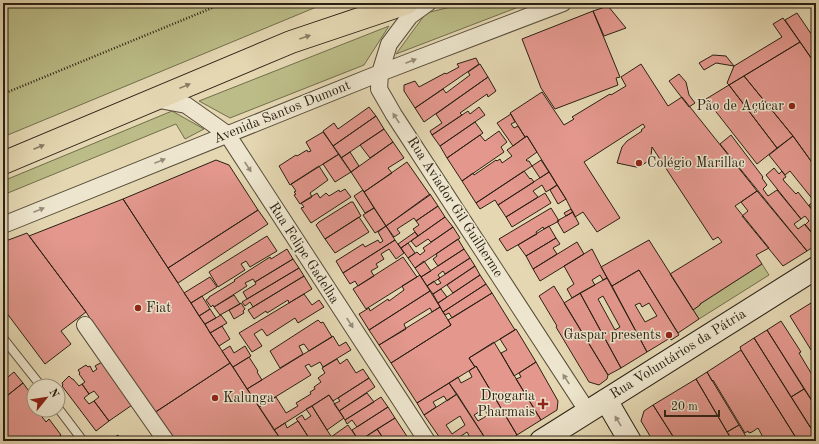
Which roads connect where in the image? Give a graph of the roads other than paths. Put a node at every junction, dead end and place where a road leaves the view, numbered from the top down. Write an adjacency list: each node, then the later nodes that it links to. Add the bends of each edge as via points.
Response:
1 (407, 3): 5 (main road, one-way to 1, via 291,42)
2 (428, 3): 4 (street, Rua Aviador Gil Guilherme, via 410,16 389,44)
3 (563, 3): 4 (street, Avenida Santos Dumont, one-way to 3)
4 (380, 73): 6 (street, Avenida Santos Dumont); 13 (street, Rua Aviador Gil Guilherme, one-way to 4, via 391,109 379,89)
5 (154, 99): 6 (street, Rua Felipe Gadelha, via 186,106); 7 (main road, one-way to 5)
6 (227, 134): 8 (street, Avenida Santos Dumont, one-way to 6); 17 (street, Rua Felipe Gadelha, one-way to 17)
7 (3, 162)
8 (3, 225)
9 (816, 268): 13 (main road, Rua Voluntários da Pátria)
10 (85, 325): 16 (street)
11 (3, 338): 12 (lane)
12 (35, 378)
13 (597, 406): 18 (main road, Rua Voluntários da Pátria); 19 (main road, one-way to 13)
14 (66, 418): 15 (lane)
15 (83, 441)
16 (166, 441)
17 (427, 441)
18 (541, 441)
19 (630, 441)

